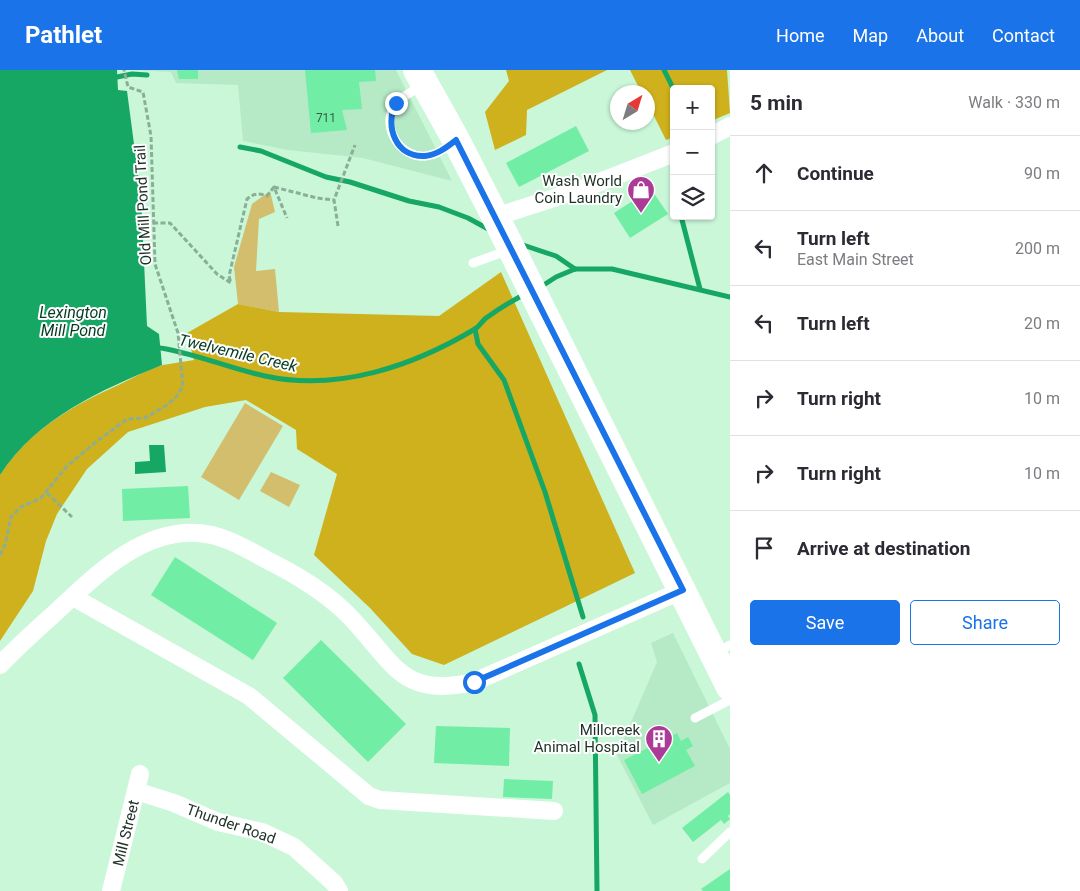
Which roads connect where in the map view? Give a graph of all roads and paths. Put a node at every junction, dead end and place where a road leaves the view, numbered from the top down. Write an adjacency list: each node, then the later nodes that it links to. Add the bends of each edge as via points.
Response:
1 (124, 70): 11 (path, Old Mill Pond Trail, via 128,87 142,92 152,136)
2 (421, 77): 5 (main road); 5 (lane, via 396,103 390,120 392,136 400,147 414,156 436,154)
3 (730, 126): 4 (street)
4 (715, 134)
5 (456, 140): 13 (main road)
6 (356, 145): 9 (path)
7 (670, 155): 13 (street, via 582,189)
8 (274, 187): 9 (path); 10 (path); 11 (path, via 267,196 252,194 247,199 231,283 217,274 170,223)
9 (334, 200): 12 (path)
10 (287, 218)
11 (154, 223): 15 (path, Old Mill Pond Trail, via 155,264 178,333 183,386 176,398 145,418 127,419 96,442 67,466)
12 (338, 226)
13 (503, 232): 14 (lane); 18 (main road)
14 (473, 263)
15 (47, 493): 16 (path); 17 (path, Old Mill Pond Trail, via 20,507 11,517)
16 (72, 517)
17 (0, 554)
18 (683, 590): 19 (street, via 474,682 437,688 420,684 389,664 342,609 307,582 216,536 180,534 138,547 110,564); 20 (main road)
19 (73, 596): 21 (street); 26 (street, via 249,696 369,796 380,800)
20 (722, 650): 22 (main road)
21 (0, 665)
22 (730, 686)
23 (730, 700): 24 (lane)
24 (695, 718)
25 (138, 782): 29 (street, Mill Street); 30 (street, Thunder Road, via 174,803 218,822 262,832 294,847)
26 (554, 811)
27 (730, 832): 28 (lane)
28 (702, 859)
29 (111, 891)
30 (339, 891)

